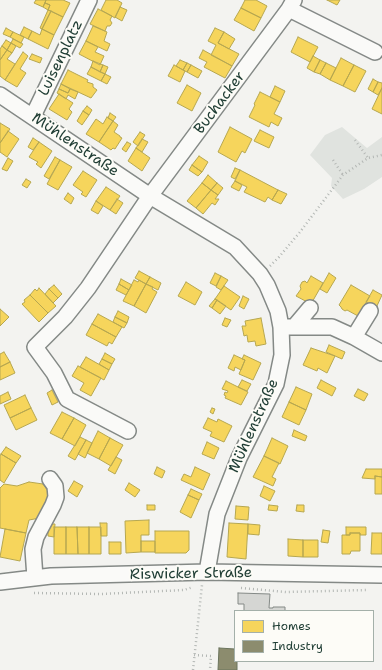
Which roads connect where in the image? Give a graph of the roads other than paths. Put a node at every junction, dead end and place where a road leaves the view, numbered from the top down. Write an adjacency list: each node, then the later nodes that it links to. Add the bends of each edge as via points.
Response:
1 (89, 0): 5 (street, Luisenplatz)
2 (291, 5): 3 (street, Buchacker); 6 (street, Buchacker)
3 (375, 52)
4 (0, 95): 5 (street, Mühlenstraße)
5 (33, 116): 6 (street, Mühlenstraße)
6 (150, 196): 9 (street, Mühlenstraße, via 234,247 260,274); 12 (street, via 84,294 66,317 35,347 54,373 67,399)
7 (310, 308): 9 (street)
8 (370, 311): 10 (street)
9 (287, 327): 10 (street, via 332,327); 16 (street, Mühlenstraße, via 276,384 239,458 217,514)
10 (354, 337): 11 (street)
11 (382, 353)
12 (128, 431)
13 (50, 479): 15 (street, via 55,486 56,497 36,537 33,549)
14 (382, 575): 16 (street, Riswicker Straße)
15 (35, 578): 16 (street, Riswicker Straße); 17 (street, Riswicker Straße)
16 (205, 578)
17 (0, 582)

